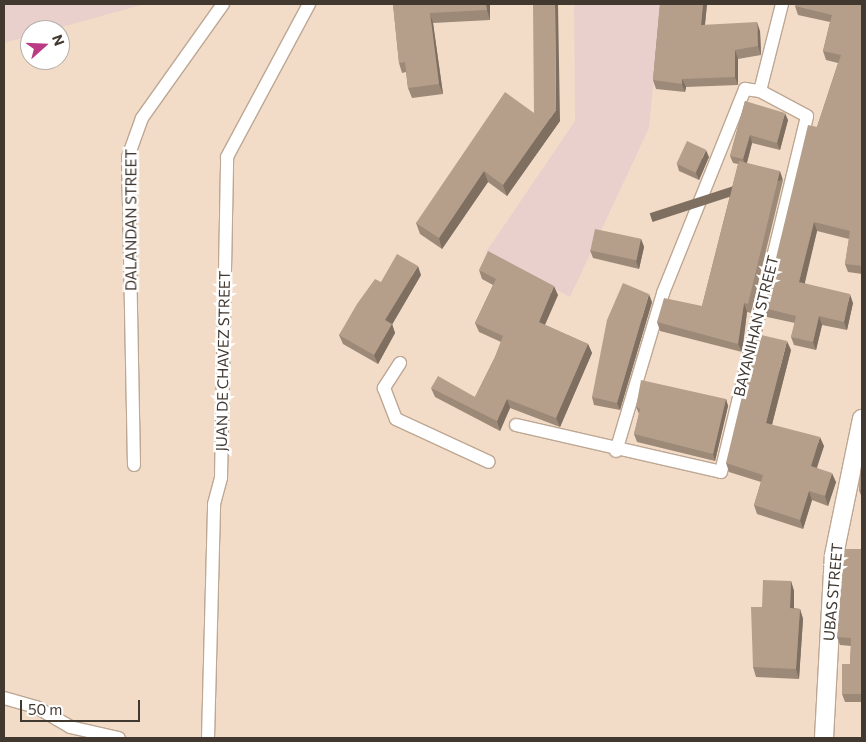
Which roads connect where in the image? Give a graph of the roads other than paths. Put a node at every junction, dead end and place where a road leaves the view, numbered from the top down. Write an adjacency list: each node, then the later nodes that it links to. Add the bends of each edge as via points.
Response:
1 (223, 4): 10 (street, DALANDAN STREET, via 142,118 128,158)
2 (309, 4): 14 (street, JUAN DE CHAVEZ STREET, via 227,157 221,478 214,504)
3 (782, 4): 4 (street)
4 (760, 91): 8 (street, via 745,89 666,284); 8 (street, BAYANIHAN STREET, via 807,116 721,472)
5 (400, 363): 9 (street, via 384,388 396,418)
6 (862, 424): 15 (street, UBAS STREET, via 834,556)
7 (516, 425): 8 (street, BAYANIHAN STREET)
8 (616, 451)
9 (489, 462)
10 (134, 465)
11 (4, 698): 12 (street, via 36,707)
12 (69, 733): 13 (street)
13 (119, 738)
14 (208, 738)
15 (824, 738)

